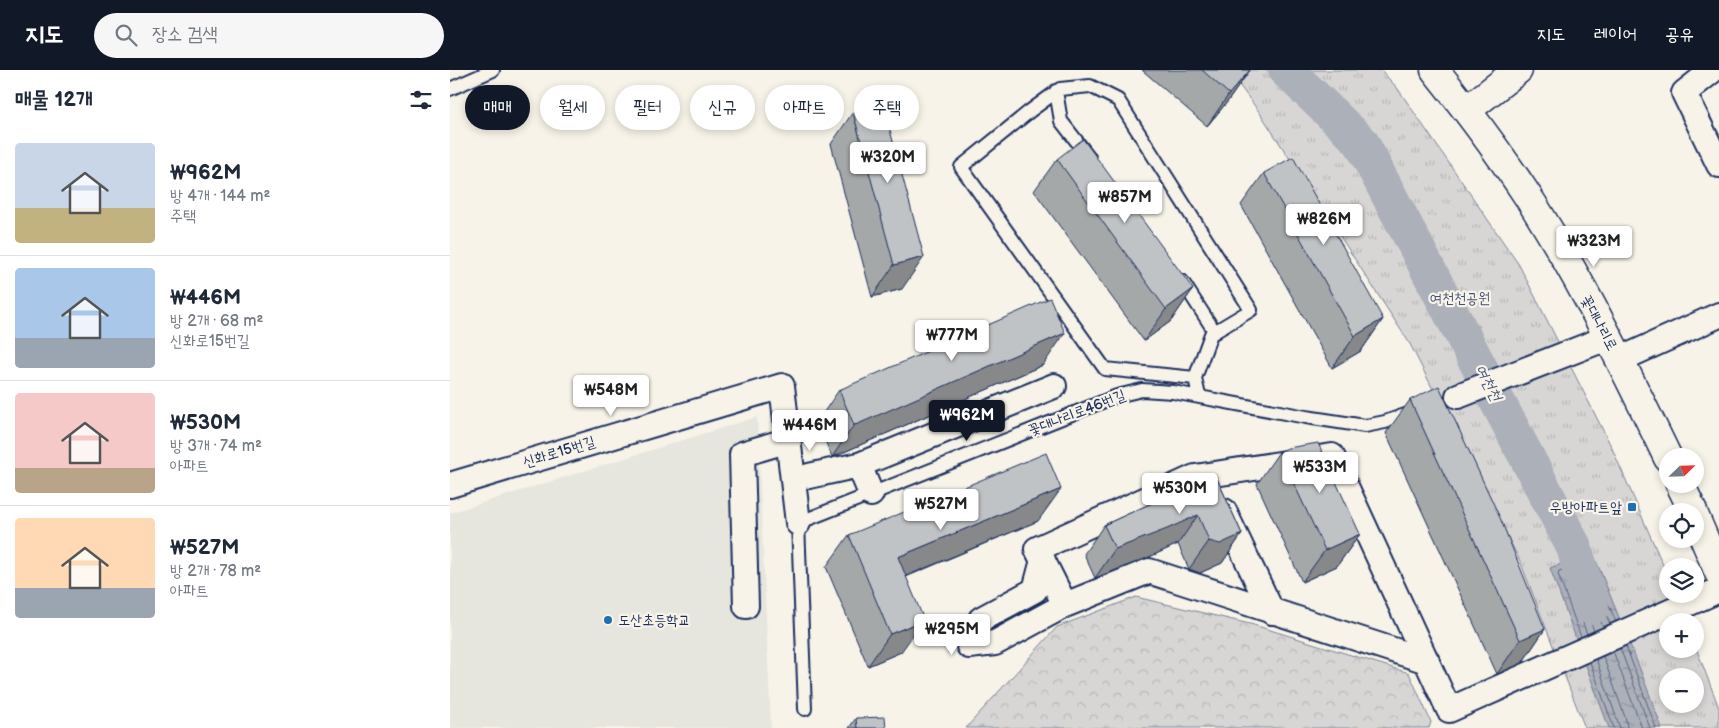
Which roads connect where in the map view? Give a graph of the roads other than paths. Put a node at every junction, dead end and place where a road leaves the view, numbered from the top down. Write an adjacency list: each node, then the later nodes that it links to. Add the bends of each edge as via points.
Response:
1 (493, 70): 5 (lane)
2 (1435, 70): 7 (main road, 꽃대나리로)
3 (1518, 70): 7 (main road)
4 (1713, 70): 8 (street, via 1684,93)
5 (450, 89)
6 (1056, 91): 9 (lane, via 1062,121); 12 (lane, via 1090,86 1118,100 1251,310); 14 (lane, via 961,167 1105,369)
7 (1467, 110): 13 (main road, 꽃대나리로, via 1527,195)
8 (1719, 165)
9 (1097, 168)
10 (1174, 269): 12 (lane)
11 (1719, 314): 13 (street)
12 (1215, 332): 14 (lane, via 1211,334)
13 (1613, 349): 17 (street, via 1566,354); 20 (main road, 꽃대나리로)
14 (1195, 378): 16 (lane)
15 (1054, 386): 21 (street)
16 (1199, 396): 18 (lane, 꽃대나리로46번길, via 1365,426); 25 (lane, 꽃대나리로46번길, via 1142,390 1117,396)
17 (1454, 397)
18 (1424, 408)
19 (789, 440): 24 (street, 신화로15번길, via 782,386); 26 (street); 32 (street, via 742,454)
20 (1663, 448)
21 (859, 465): 23 (street); 25 (street)
22 (1207, 475): 28 (street, via 1195,477 1037,549); 33 (street); 34 (street, via 1332,456)
23 (809, 476)
24 (450, 485)
25 (871, 494): 26 (lane, 꽃대나리로46번길)
26 (798, 523): 35 (lane)
27 (1704, 538): 29 (main road)
28 (1043, 560): 31 (street); 31 (street, via 1035,590 981,619 969,646 994,643)
29 (1719, 573)
30 (1719, 590): 34 (street, via 1535,660 1449,710)
31 (1065, 605): 33 (street, via 1149,572)
32 (746, 606)
33 (1272, 612): 34 (street)
34 (1427, 661)
35 (805, 709)

